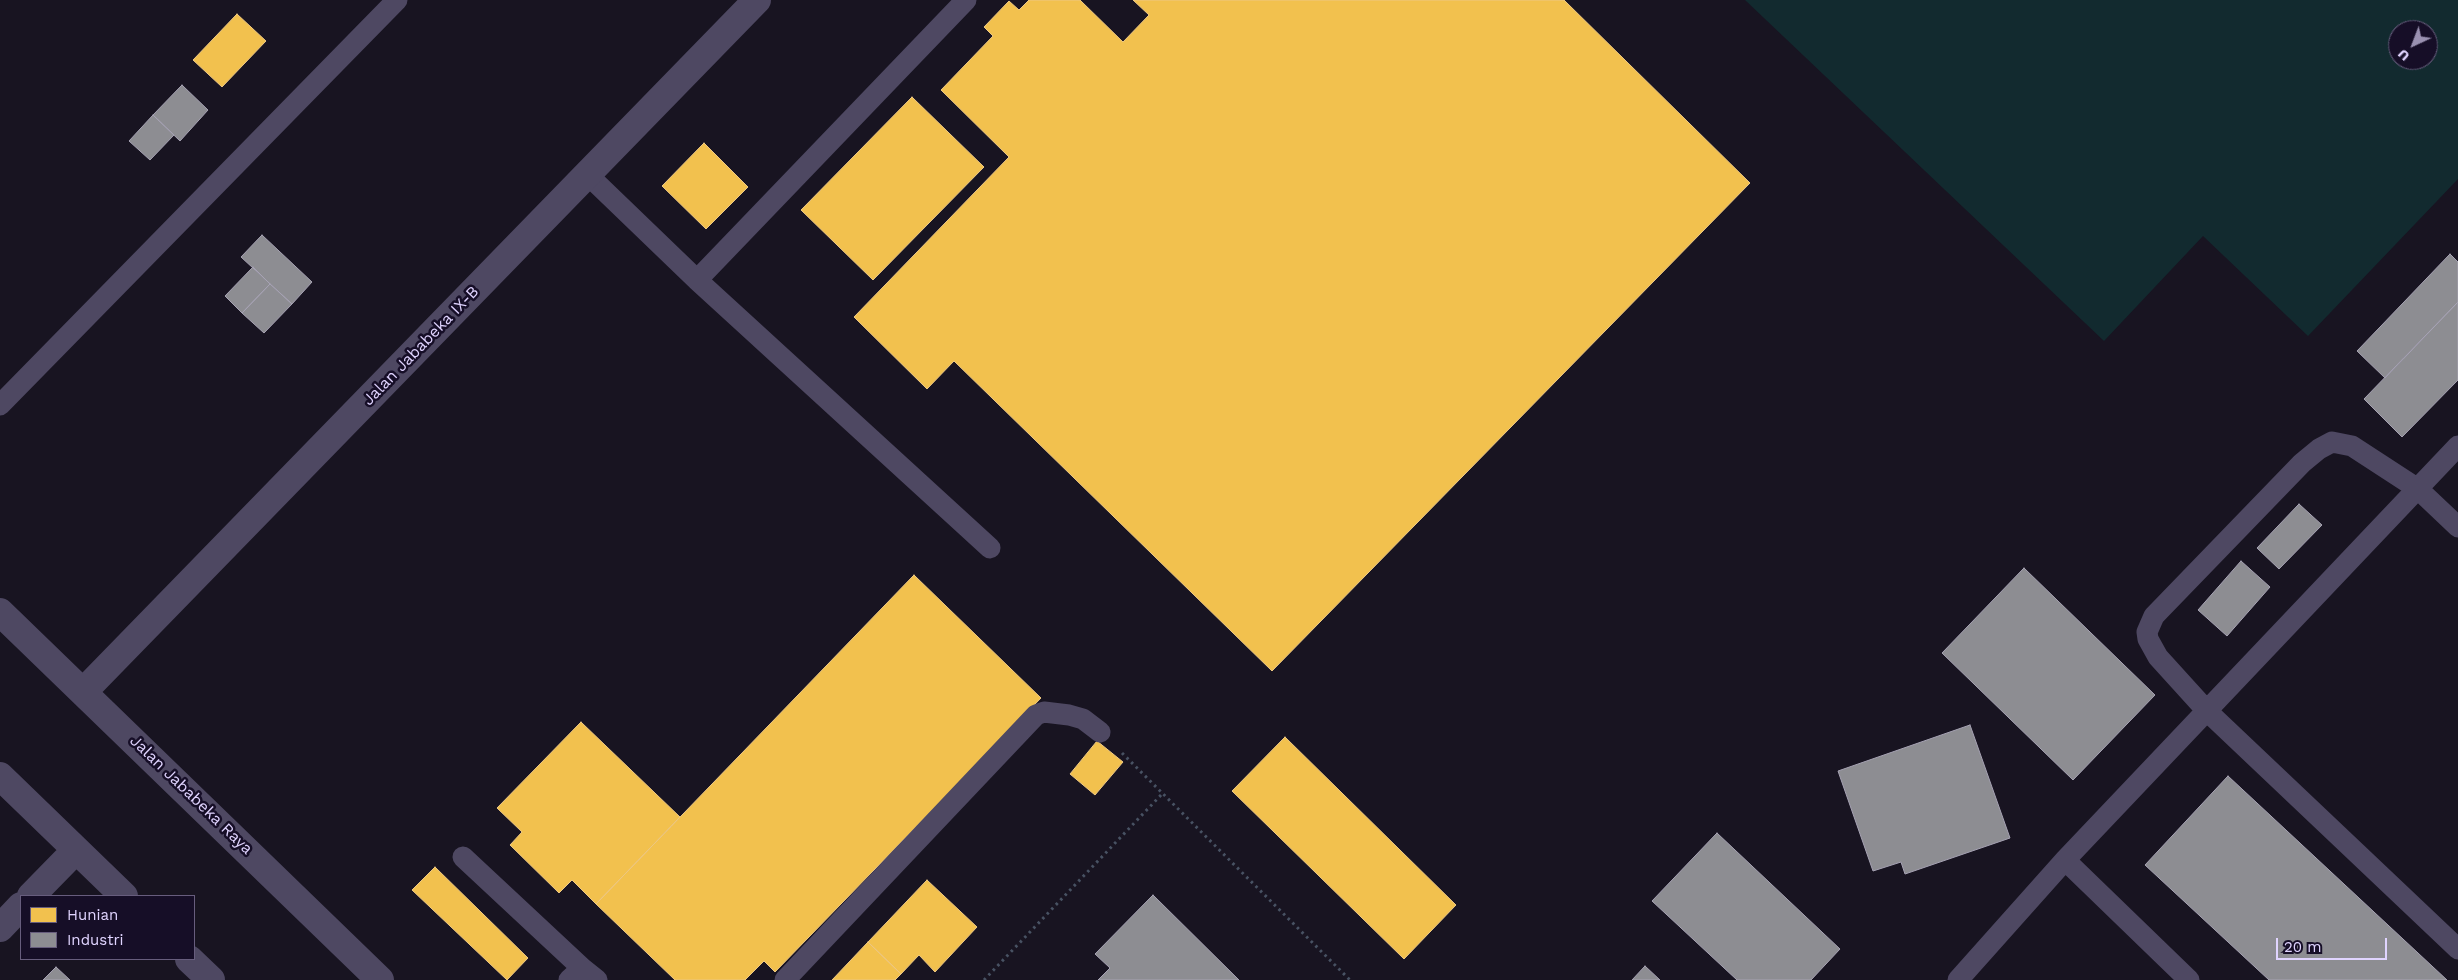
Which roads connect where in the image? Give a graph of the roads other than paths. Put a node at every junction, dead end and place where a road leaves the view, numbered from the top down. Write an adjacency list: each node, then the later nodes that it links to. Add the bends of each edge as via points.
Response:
1 (397, 0): 6 (lane)
2 (757, 0): 4 (street, Jalan Jababeka IX-B)
3 (966, 0): 5 (lane)
4 (588, 175): 5 (lane); 12 (street, Jalan Jababeka IX-B)
5 (697, 280): 10 (lane)
6 (0, 405)
7 (2458, 446): 8 (lane)
8 (2418, 489): 9 (lane); 13 (lane); 13 (lane, via 2352,446 2332,442 2319,448 2154,616 2148,639 2158,657)
9 (2458, 527)
10 (990, 548)
11 (0, 612): 12 (street, Jalan Jababeka Raya)
12 (84, 691): 27 (street, Jalan Jababeka Raya)
13 (2207, 711): 18 (lane); 23 (lane)
14 (1100, 732): 28 (lane, via 1083,719 1069,715 1044,712 1036,716)
15 (0, 776): 16 (street)
16 (76, 850): 19 (street); 20 (street)
17 (463, 857): 25 (lane)
18 (2065, 860): 29 (lane); 30 (lane)
19 (32, 895)
20 (123, 895)
21 (20, 907): 22 (street)
22 (0, 928)
23 (2458, 949)
24 (190, 960): 26 (street)
25 (582, 976)
26 (211, 980)
27 (380, 980)
28 (785, 980)
29 (1958, 980)
30 (2189, 980)

